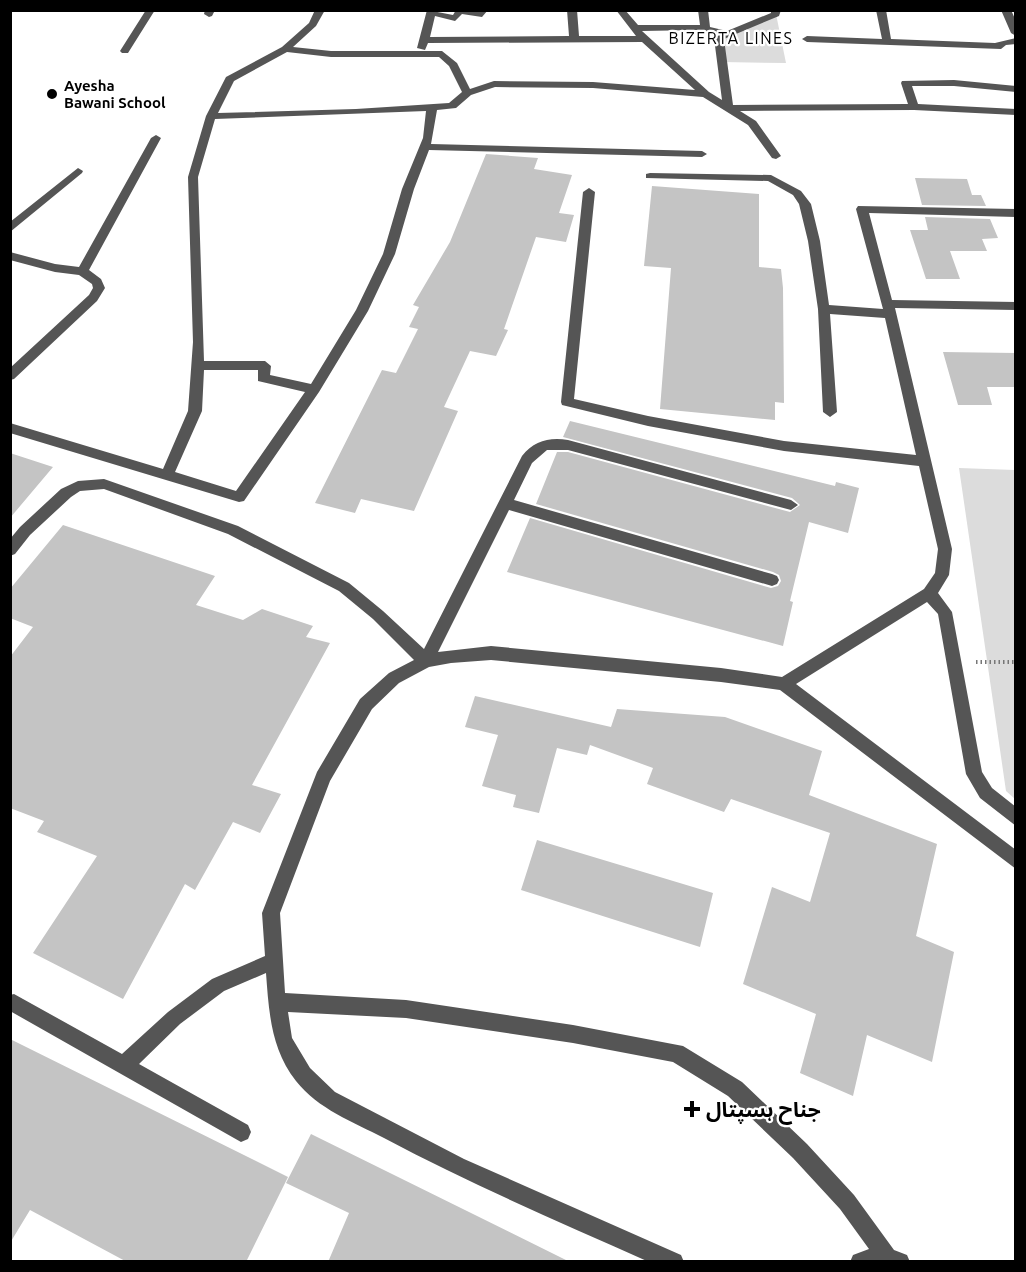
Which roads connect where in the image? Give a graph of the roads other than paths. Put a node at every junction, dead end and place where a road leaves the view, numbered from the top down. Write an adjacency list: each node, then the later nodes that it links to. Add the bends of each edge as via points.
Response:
1 (151, 10): 21 (street)
2 (320, 10): 20 (street, via 313,24)
3 (484, 10): 16 (street, via 479,15 460,11 455,18 431,12)
4 (572, 10): 17 (street)
5 (620, 10): 10 (street)
6 (703, 10): 11 (street)
7 (776, 10): 13 (street, via 776,14)
8 (881, 10): 19 (street)
9 (1006, 10): 12 (street)
10 (634, 28): 11 (street); 14 (street)
11 (705, 29): 13 (street)
12 (1016, 33)
13 (728, 34): 28 (street, via 719,38)
14 (644, 39): 17 (street); 25 (street)
15 (807, 39): 19 (street)
16 (424, 40): 17 (street); 22 (street)
17 (574, 40)
18 (1016, 41): 19 (street, via 1000,43 1001,46)
19 (887, 42)
20 (285, 49): 22 (street, via 331,54); 30 (street, via 230,79)
21 (125, 51)
22 (420, 54): 24 (street, via 442,54 453,65)
23 (1016, 89): 27 (street, via 906,83)
24 (467, 93): 25 (street, via 494,84 593,85); 26 (street, via 452,106)
25 (705, 94): 28 (street)
26 (432, 107): 30 (street); 32 (street)
27 (914, 107): 28 (street); 29 (street)
28 (728, 108): 34 (street, via 752,123)
29 (1016, 112)
30 (210, 116): 45 (street, via 193,177)
31 (156, 138): 41 (street)
32 (426, 147): 33 (street); 47 (street, via 408,189 389,254 362,311)
33 (702, 154)
34 (776, 156)
35 (78, 171): 39 (street)
36 (650, 176): 43 (street, via 771,178 797,193 805,204 814,241)
37 (589, 192): 50 (street, via 567,402 784,446)
38 (1016, 213): 44 (street, via 862,209)
39 (10, 228)
40 (10, 256): 41 (street)
41 (82, 271): 46 (street, via 97,282 99,288 93,298)
42 (1016, 306): 44 (street)
43 (824, 309): 44 (street); 48 (street)
44 (888, 309): 50 (street)
45 (197, 365): 47 (street, via 265,366 263,378); 51 (street, via 195,411)
46 (10, 376)
47 (314, 389): 51 (street, via 238,497)
48 (830, 412)
49 (10, 428): 51 (street)
50 (923, 461): 58 (street, via 945,549 942,575)
51 (167, 475)
52 (506, 503): 53 (street, via 532,451 555,443); 57 (street); 59 (street)
53 (791, 505)
54 (10, 525): 55 (street)
55 (25, 531): 56 (street); 59 (street, via 66,493 92,483 111,486 233,530 344,587)
56 (10, 550)
57 (772, 580)
58 (929, 593): 60 (street); 61 (street, via 945,612 974,774 986,793)
59 (426, 661): 60 (street, via 491,654); 63 (street, via 394,678 366,704 324,777 271,913)
60 (784, 684): 62 (street)
61 (1016, 818)
62 (1016, 861)
63 (274, 961): 64 (street); 66 (street, via 219,985 174,1018)
64 (277, 1002): 68 (street, via 406,1010 676,1053 735,1089 800,1151); 69 (street, via 283,1041 303,1075 328,1099 457,1166)
65 (14, 1003): 66 (street)
66 (124, 1065): 67 (street)
67 (241, 1132)
68 (894, 1259): 70 (street)
69 (674, 1262)
70 (860, 1262)

